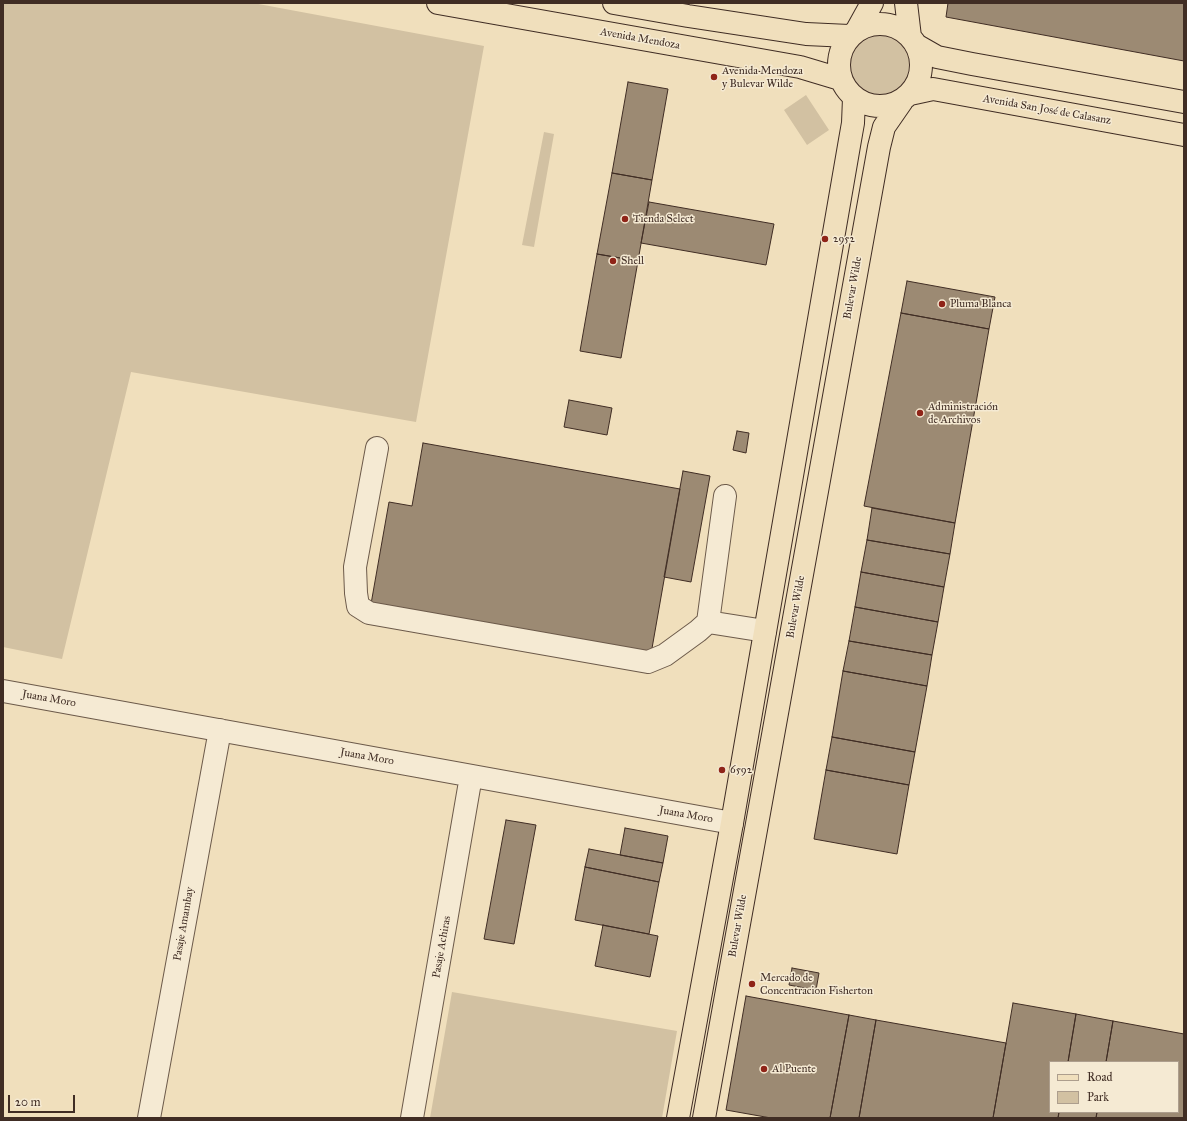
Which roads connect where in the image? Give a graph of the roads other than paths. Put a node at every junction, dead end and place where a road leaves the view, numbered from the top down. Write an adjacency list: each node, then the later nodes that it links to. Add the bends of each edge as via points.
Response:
1 (438, 3): 8 (main road, Avenida Mendoza, via 800,68)
2 (614, 3): 5 (main road)
3 (872, 3): 6 (main road)
4 (906, 3): 7 (main road)
5 (645, 6): 6 (main road, via 806,34)
6 (853, 33): 7 (main road, via 875,23 894,26); 8 (main road, via 841,49 838,64)
7 (913, 41): 9 (main road, via 921,57 921,70 918,83); 11 (main road, via 938,57)
8 (840, 79): 10 (main road)
9 (906, 97): 10 (main road, via 886,106 869,106); 12 (main road, Avenida San José de Calasanz, via 933,89); 24 (main road, Bulevar Wilde, via 884,127 879,147)
10 (854, 98): 16 (main road, via 853,123)
11 (1184, 102)
12 (1184, 135)
13 (377, 448): 15 (street, via 355,567 358,606 369,612 648,662 665,655)
14 (725, 496): 15 (street)
15 (708, 622): 16 (street)
16 (765, 631): 20 (main road)
17 (3, 691): 18 (street, Juana Moro)
18 (220, 730): 19 (street, Juana Moro); 21 (street, Pasaje Amambay)
19 (471, 776): 20 (street, Juana Moro); 22 (street, Pasaje Achiras)
20 (732, 823): 23 (main road)
21 (149, 1118)
22 (412, 1118)
23 (678, 1118)
24 (704, 1118)

